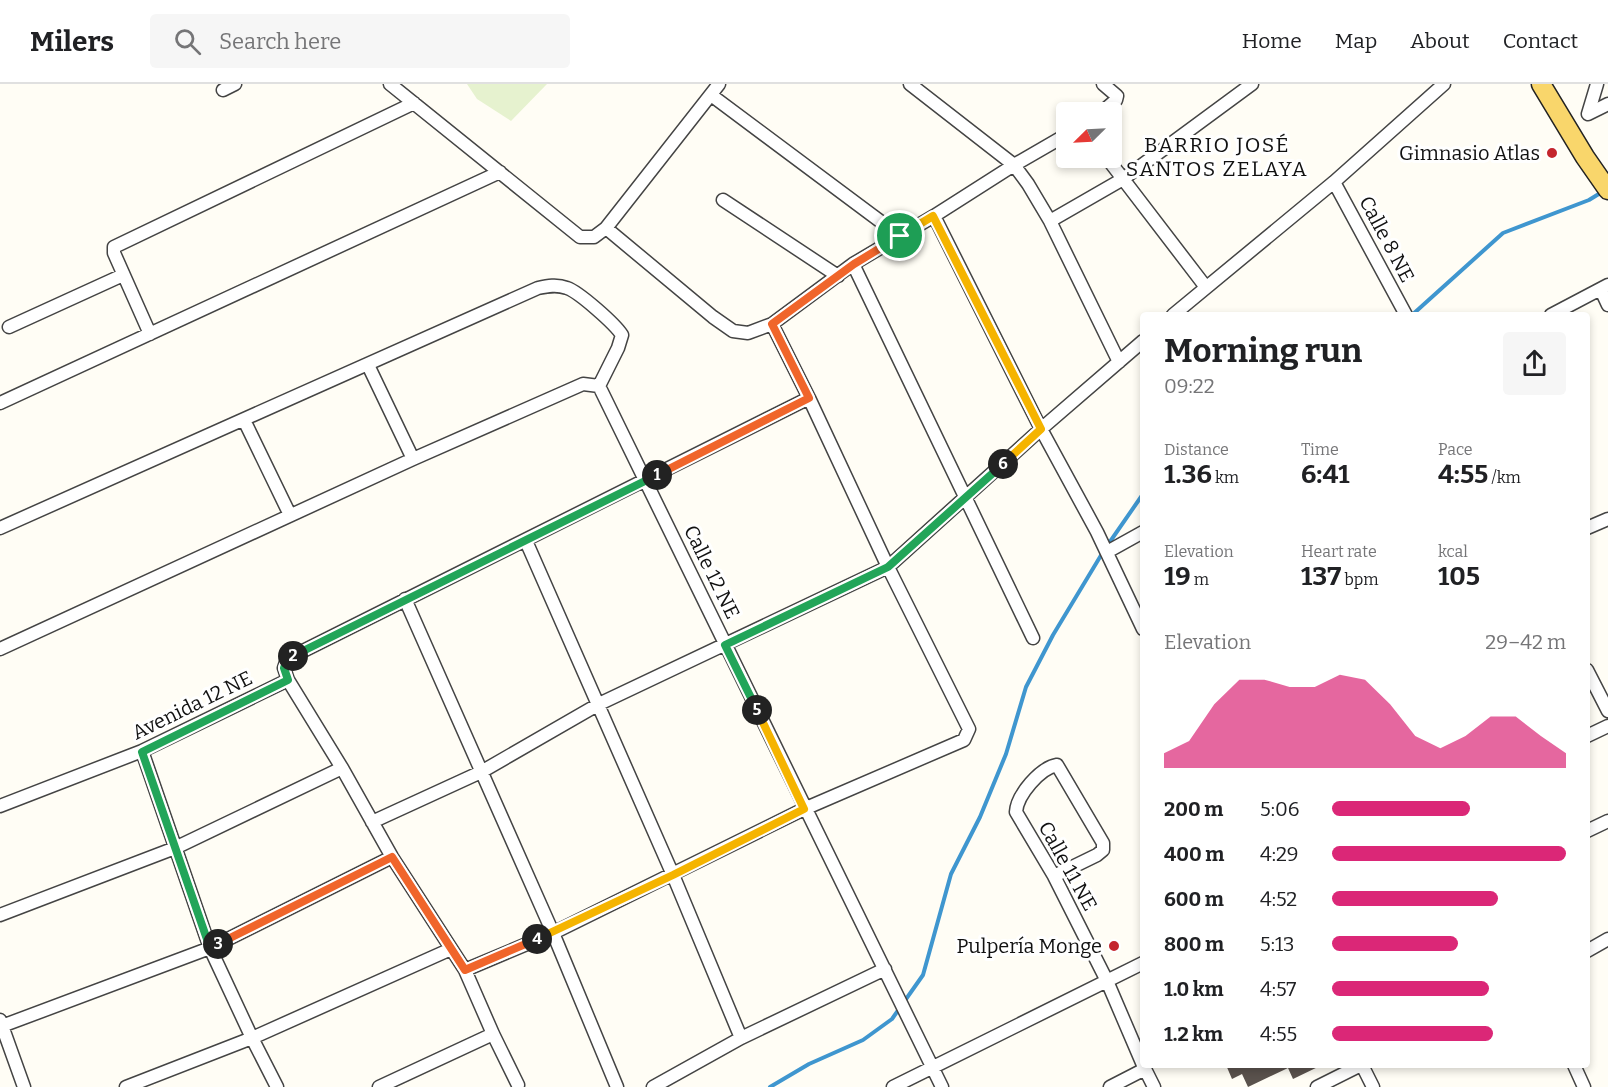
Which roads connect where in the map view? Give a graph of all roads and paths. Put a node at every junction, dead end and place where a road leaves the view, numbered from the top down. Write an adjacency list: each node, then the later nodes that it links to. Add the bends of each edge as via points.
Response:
1 (235, 84): 10 (street)
2 (390, 84): 13 (street)
3 (719, 84): 11 (street)
4 (910, 84): 16 (street)
5 (1103, 84): 12 (street, via 1117,96)
6 (1252, 84): 19 (street)
7 (1444, 84): 20 (street)
8 (1541, 84): 21 (main road)
9 (1597, 84): 14 (street, via 1588,114)
10 (223, 90)
11 (711, 94): 25 (street); 26 (street)
12 (1114, 102)
13 (414, 103): 18 (street); 28 (street, via 120,243 114,247 114,253)
14 (1608, 104)
15 (1056, 141): 16 (street)
16 (1014, 165): 23 (street); 24 (street)
17 (1115, 168): 19 (street)
18 (500, 172): 25 (street, via 579,237 594,237); 38 (street)
19 (1123, 179): 24 (street); 30 (street)
20 (1334, 182): 30 (street); 34 (street, Calle 8 NE)
21 (1608, 190)
22 (723, 200): 29 (street)
23 (933, 216): 26 (street); 46 (street)
24 (1050, 221): 40 (street)
25 (606, 228): 36 (street, via 733,331 748,333)
26 (900, 236): 27 (street)
27 (854, 264): 29 (street); 49 (street)
28 (123, 275): 37 (street); 38 (street)
29 (838, 276): 36 (street)
30 (1206, 286): 33 (street)
31 (1604, 287): 32 (street); 35 (street)
32 (1608, 305)
33 (1176, 312)
34 (1404, 312)
35 (1557, 312)
36 (772, 324): 43 (street)
37 (9, 327)
38 (150, 334): 44 (street)
39 (1140, 344): 40 (street)
40 (1119, 362): 46 (street)
41 (368, 365): 42 (street, via 552,285 568,288 616,325 622,335); 45 (street); 47 (street)
42 (598, 386): 47 (street, via 583,384); 48 (street, Calle 12 NE)
43 (809, 398): 48 (street); 57 (street)
44 (0, 404)
45 (244, 420): 50 (street); 53 (street)
46 (1041, 429): 49 (street); 56 (street)
47 (413, 459): 50 (street)
48 (645, 481): 55 (street); 61 (street, Calle 12 NE)
49 (966, 499): 57 (street); 60 (street)
50 (290, 515): 62 (street)
51 (1608, 519): 52 (street)
52 (1590, 527)
53 (0, 528)
54 (1140, 534): 56 (street)
55 (526, 541): 58 (street); 65 (street)
56 (1107, 552): 59 (street)
57 (888, 567): 61 (street); 73 (street, via 969,729 968,734 964,740)
58 (405, 599): 64 (street, via 287,659 284,668); 71 (street)
59 (1140, 623)
60 (1033, 638)
61 (725, 645): 65 (street); 73 (street, Calle 12 NE)
62 (0, 649)
63 (1590, 676): 66 (street)
64 (288, 680): 69 (street, Avenida 12 NE); 70 (street)
65 (599, 704): 71 (street); 79 (street)
66 (1608, 711)
67 (1608, 726): 68 (street)
68 (1590, 735)
69 (142, 752): 72 (street, Avenida 12 NE); 77 (street)
70 (342, 768): 74 (street); 77 (street)
71 (481, 772): 74 (street); 82 (street)
72 (0, 806)
73 (804, 809): 79 (street); 88 (street, Calle 12 NE)
74 (372, 822): 78 (street)
75 (1608, 822): 76 (street)
76 (1590, 830)
77 (175, 848): 81 (street); 84 (street)
78 (392, 857): 84 (street); 85 (street)
79 (673, 875): 82 (street); 94 (street)
80 (1054, 876): 80 (street, Calle 11 NE, via 1016,812 1016,803 1041,772 1057,765 1103,843 1103,850); 90 (street, Calle 11 NE)
81 (0, 915)
82 (553, 933): 89 (street); 107 (street)
83 (1608, 939): 86 (street)
84 (210, 948): 91 (street); 93 (street)
85 (452, 949): 89 (street); 93 (street)
86 (1590, 949)
87 (1140, 964): 90 (street)
88 (885, 969): 94 (street); 96 (street, Calle 12 NE)
89 (465, 970): 92 (street)
90 (1107, 981): 95 (street, Calle 11 NE); 96 (street)
91 (1, 1023): 103 (street)
92 (493, 1034): 102 (street); 106 (street)
93 (252, 1038): 104 (street); 105 (street)
94 (741, 1038): 108 (street)
95 (1140, 1057)
96 (931, 1067): 109 (street); 110 (street)
97 (1141, 1068): 111 (street)
98 (1145, 1068): 112 (street, Calle 11 NE)
99 (1356, 1068): 113 (street)
100 (1364, 1068): 114 (street)
101 (1575, 1068): 115 (street)
102 (518, 1086)
103 (24, 1087)
104 (126, 1087)
105 (277, 1087)
106 (379, 1087)
107 (617, 1087)
108 (653, 1087)
109 (893, 1087)
110 (942, 1087)
111 (1110, 1087)
112 (1154, 1087)
113 (1317, 1087)
114 (1373, 1087)
115 (1584, 1087)

